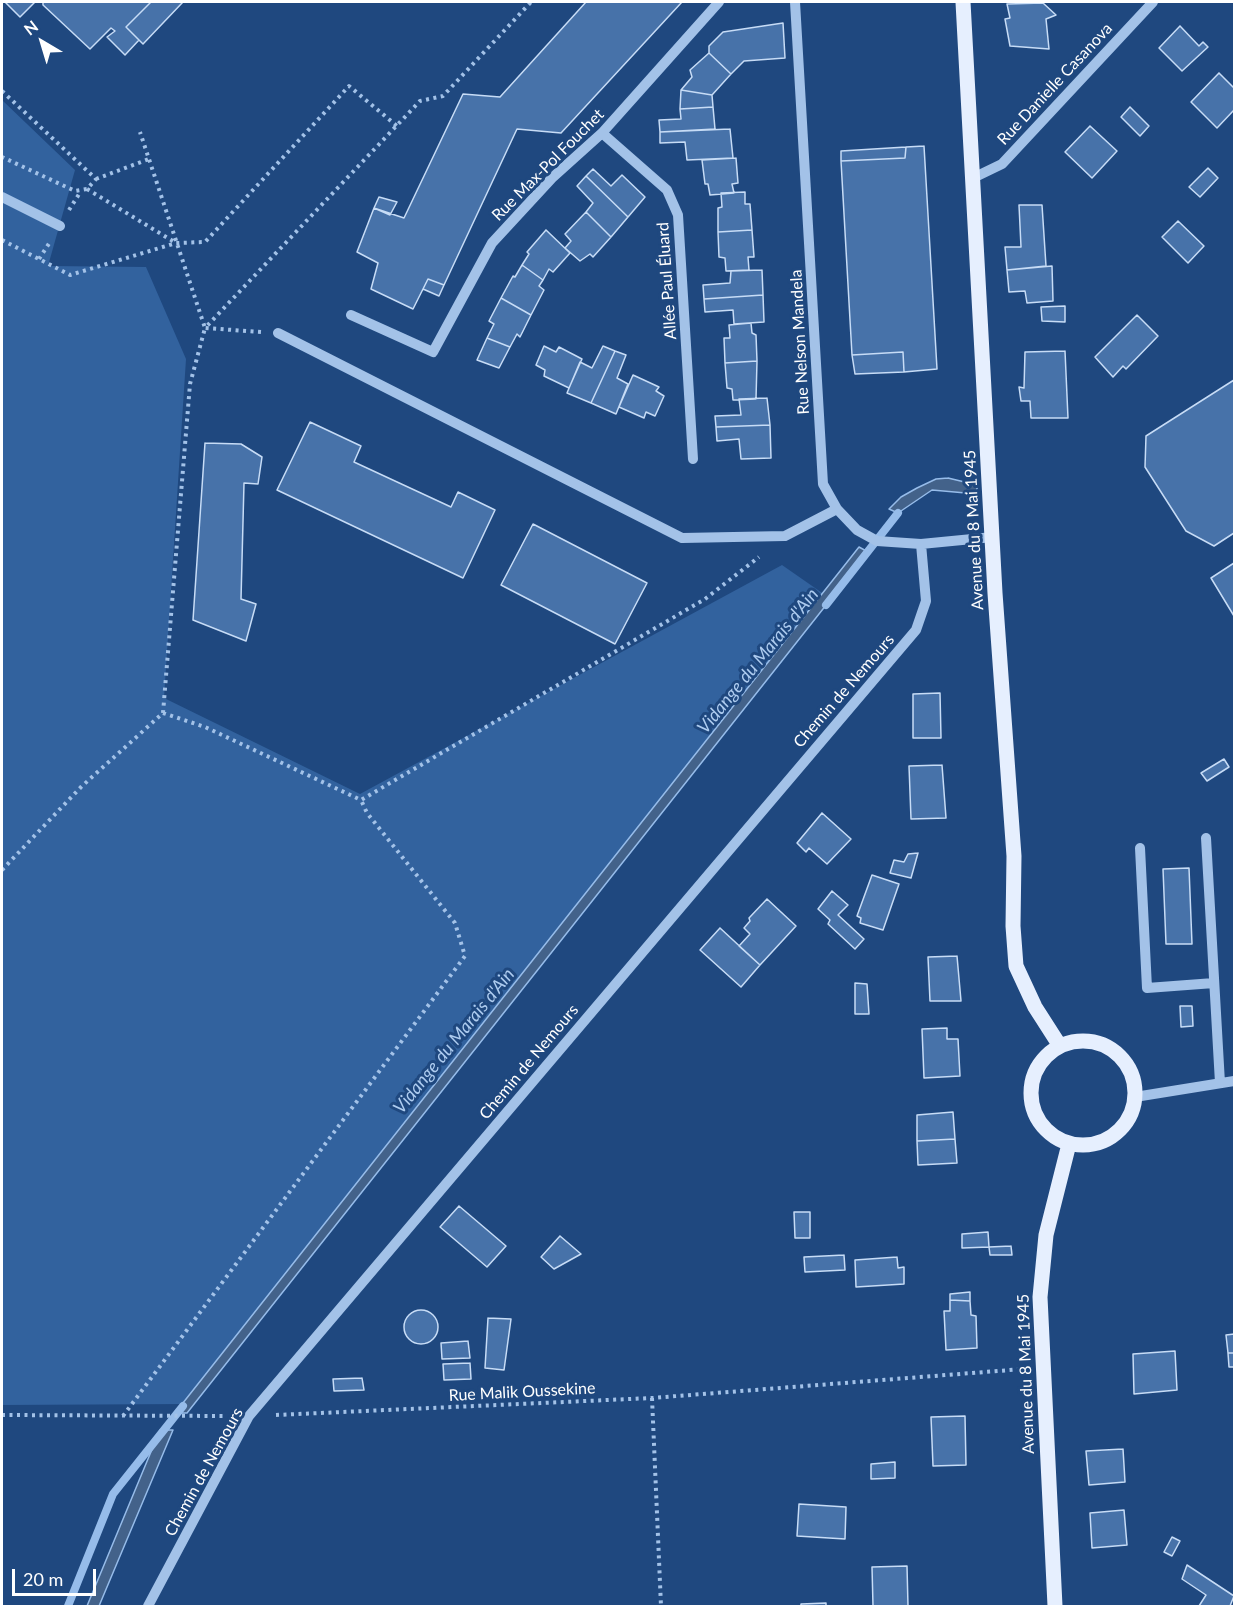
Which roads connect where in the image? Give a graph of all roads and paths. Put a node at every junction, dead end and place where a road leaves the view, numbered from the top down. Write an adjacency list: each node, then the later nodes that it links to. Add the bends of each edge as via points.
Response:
1 (531, 2): 7 (path, via 443,96 420,101)
2 (719, 2): 9 (street, Rue Max-Pol Fouchet)
3 (795, 2): 23 (street, Rue Nelson Mandela, via 823,484)
4 (963, 2): 12 (main road, Avenue du 8 Mai 1945)
5 (1153, 2): 12 (street, Rue Danielle Casanova, via 1002,164)
6 (2, 91): 13 (path)
7 (397, 126): 18 (path, via 349,86 205,242); 20 (path)
8 (140, 132): 11 (path)
9 (602, 133): 19 (street, Rue Max-Pol Fouchet, via 552,178 492,243 433,352); 22 (street, Allée Paul Éluard, via 667,190 678,215)
10 (2, 157): 14 (path, via 75,192)
11 (149, 159): 13 (path); 18 (path)
12 (973, 178): 25 (main road, Avenue du 8 Mai 1945)
13 (96, 179): 14 (path)
14 (87, 189): 18 (path)
15 (2, 197): 16 (street)
16 (60, 226)
17 (2, 240): 18 (path, via 70,275)
18 (176, 243): 20 (path)
19 (351, 315)
20 (205, 328): 21 (path); 27 (path, via 190,384)
21 (278, 333): 24 (street, via 682,538)
22 (693, 459)
23 (837, 509): 24 (street); 26 (street, Rue Nelson Mandela, via 857,530 877,541)
24 (785, 536): 28 (path, via 705,599)
25 (993, 537): 26 (street, Rue Nelson Mandela); 33 (main road, Avenue du 8 Mai 1945, via 1013,845 1016,966)
26 (921, 544): 42 (street, Chemin de Nemours, via 926,601 916,630)
27 (163, 713): 28 (path, via 205,727); 31 (path, via 81,787)
28 (361, 800): 41 (path, via 367,813 455,923 465,956)
29 (1206, 838): 32 (street)
30 (1140, 848): 32 (street, via 1147,987)
31 (2, 870)
32 (1214, 983): 35 (street)
33 (1059, 1046): 36 (main road, via 1090,1042 1118,1054 1134,1081); 37 (main road, via 1037,1068 1030,1099 1042,1127)
34 (1234, 1081): 35 (street)
35 (1220, 1083): 36 (street)
36 (1135, 1096): 37 (main road, via 1132,1112 1113,1136 1084,1146)
37 (1069, 1144): 38 (main road, Avenue du 8 Mai 1945, via 1046,1235 1040,1297)
38 (1042, 1368): 39 (path, Rue Malik Oussekine); 45 (main road, Avenue du 8 Mai 1945)
39 (652, 1398): 42 (path, Rue Malik Oussekine); 44 (path)
40 (2, 1415): 41 (path, Rue Malik Oussekine)
41 (123, 1416): 42 (path, Rue Malik Oussekine)
42 (249, 1416): 43 (street, Chemin de Nemours)
43 (148, 1606)
44 (661, 1606)
45 (1055, 1606)

